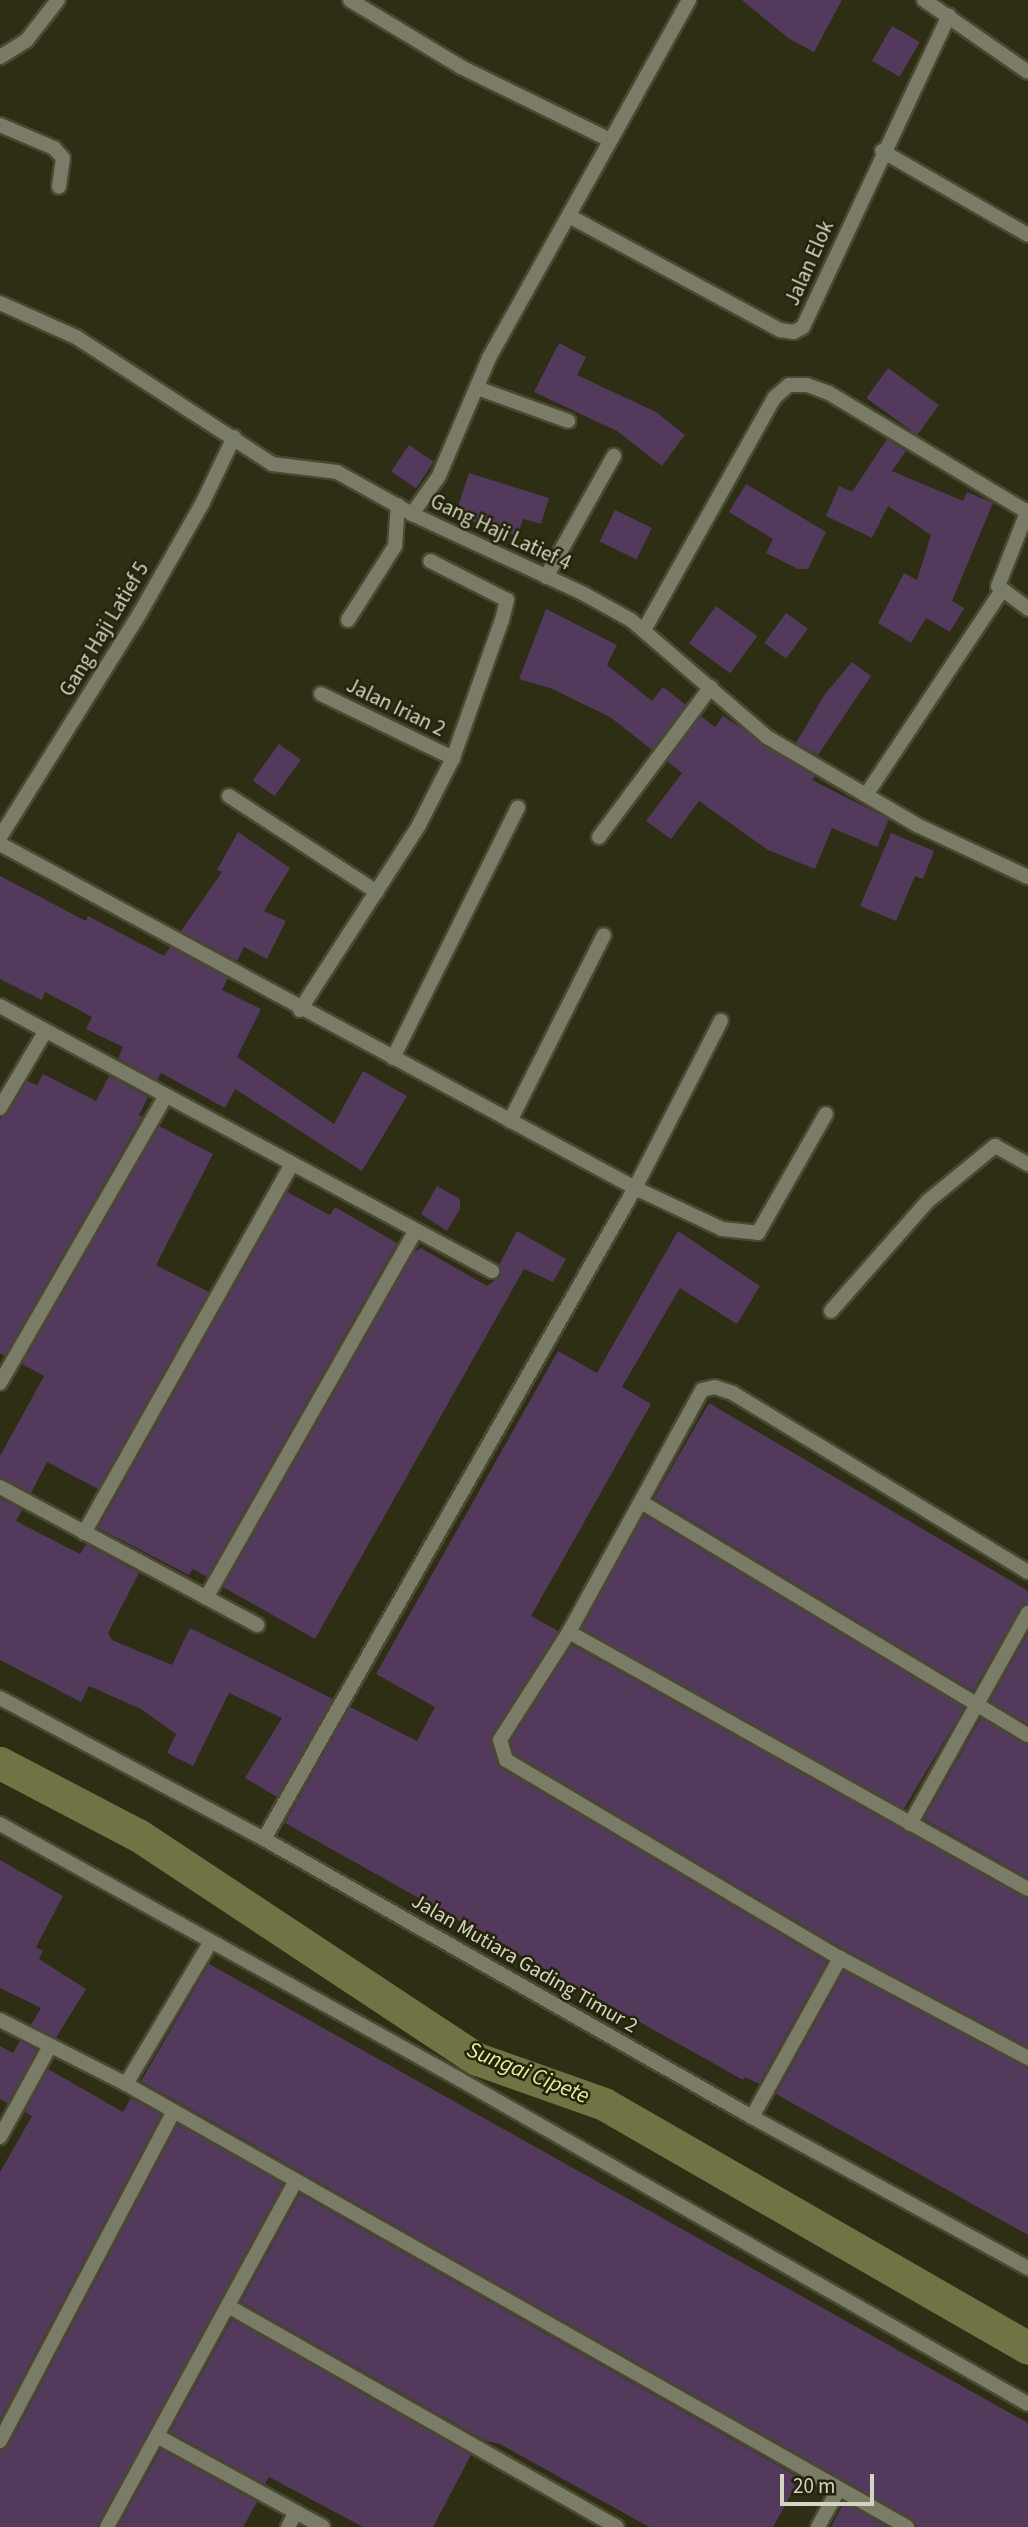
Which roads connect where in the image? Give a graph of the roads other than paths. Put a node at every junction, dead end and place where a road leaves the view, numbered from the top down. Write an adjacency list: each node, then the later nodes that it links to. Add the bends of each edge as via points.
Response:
1 (58, 0): 6 (street, via 26,41)
2 (350, 0): 9 (street, via 461,67)
3 (689, 0): 9 (street, Gang Haji Latief 4)
4 (924, 0): 5 (street)
5 (949, 16): 7 (street); 10 (street, Jalan Elok)
6 (0, 57)
7 (1028, 72)
8 (0, 125): 11 (street, via 54,148 63,158)
9 (608, 139): 12 (street, Gang Haji Latief 4)
10 (882, 151): 12 (street, Jalan Elok, via 803,327 794,332 780,330); 13 (street)
11 (59, 187)
12 (569, 216): 15 (street, Gang Haji Latief 4)
13 (1028, 235)
14 (0, 303): 17 (street, via 76,337)
15 (477, 388): 16 (street); 21 (street, Gang Haji Latief 4, via 439,475)
16 (568, 421)
17 (234, 437): 19 (street, via 272,464 337,472); 34 (street, Gang Haji Latief 5, via 140,613)
18 (614, 456): 23 (street)
19 (398, 505): 21 (street); 26 (street, via 395,546)
20 (1028, 511): 24 (street, via 998,578); 27 (street, via 828,393 807,385 789,385 775,397)
21 (412, 514): 23 (street, Gang Haji Latief 4)
22 (430, 561): 30 (street, via 507,600)
23 (546, 577): 27 (street, Gang Haji Latief 4)
24 (1001, 592): 25 (street); 31 (street)
25 (1028, 609)
26 (348, 620)
27 (644, 630): 28 (street, Gang Haji Latief 4)
28 (711, 687): 31 (street, Gang Haji Latief 4, via 767,737); 35 (street)
29 (320, 694): 30 (street, Jalan Irian 2)
30 (453, 758): 38 (street)
31 (866, 795): 37 (street, Gang Haji Latief 4, via 919,826)
32 (229, 796): 38 (street)
33 (518, 807): 44 (street)
34 (0, 837)
35 (599, 837)
36 (0, 844): 41 (street)
37 (1028, 877)
38 (377, 892): 41 (street)
39 (604, 935): 48 (street)
40 (0, 1006): 43 (street)
41 (300, 1010): 44 (street)
42 (721, 1021): 51 (street)
43 (45, 1032): 45 (street); 46 (street)
44 (393, 1058): 48 (street)
45 (165, 1097): 49 (street); 55 (street)
46 (0, 1108)
47 (826, 1114): 51 (street, via 758,1233 722,1229)
48 (510, 1121): 51 (street)
49 (292, 1164): 52 (street); 58 (street)
50 (1028, 1164): 54 (street, via 1006,1148 995,1146 928,1200)
51 (635, 1188): 69 (street)
52 (415, 1231): 53 (street); 60 (street)
53 (492, 1271)
54 (831, 1311)
55 (0, 1383)
56 (0, 1487): 58 (street)
57 (642, 1503): 59 (street, via 702,1390 715,1387 733,1393); 63 (street); 65 (street)
58 (84, 1532): 60 (street)
59 (1028, 1572)
60 (206, 1598): 62 (street)
61 (1028, 1613): 65 (street)
62 (257, 1625)
63 (569, 1632): 68 (street); 72 (street, via 500,1740 506,1760)
64 (0, 1698): 69 (street, Jalan Mutiara Gading Timur 2)
65 (977, 1707): 66 (street); 68 (street)
66 (1028, 1735)
67 (0, 1824): 71 (street)
68 (910, 1824): 70 (street)
69 (264, 1839): 78 (street, Jalan Mutiara Gading Timur 2)
70 (1028, 1889)
71 (210, 1943): 76 (street); 83 (street)
72 (840, 1958): 75 (street); 78 (street)
73 (0, 2020): 74 (street)
74 (50, 2046): 76 (street); 79 (street)
75 (1028, 2058)
76 (126, 2084): 77 (street)
77 (173, 2113): 80 (street); 85 (street)
78 (752, 2117): 81 (street, Jalan Mutiara Gading Timur 2)
79 (0, 2137)
80 (296, 2181): 82 (street); 86 (street)
81 (1028, 2268)
82 (228, 2306): 84 (street); 91 (street)
83 (1028, 2404)
84 (157, 2436): 87 (street); 88 (street)
85 (0, 2441)
86 (838, 2490): 92 (street); 93 (street)
87 (296, 2512): 89 (street); 90 (street)
88 (107, 2527)
89 (288, 2527)
90 (323, 2527)
91 (617, 2527)
92 (818, 2527)
93 (907, 2527)

